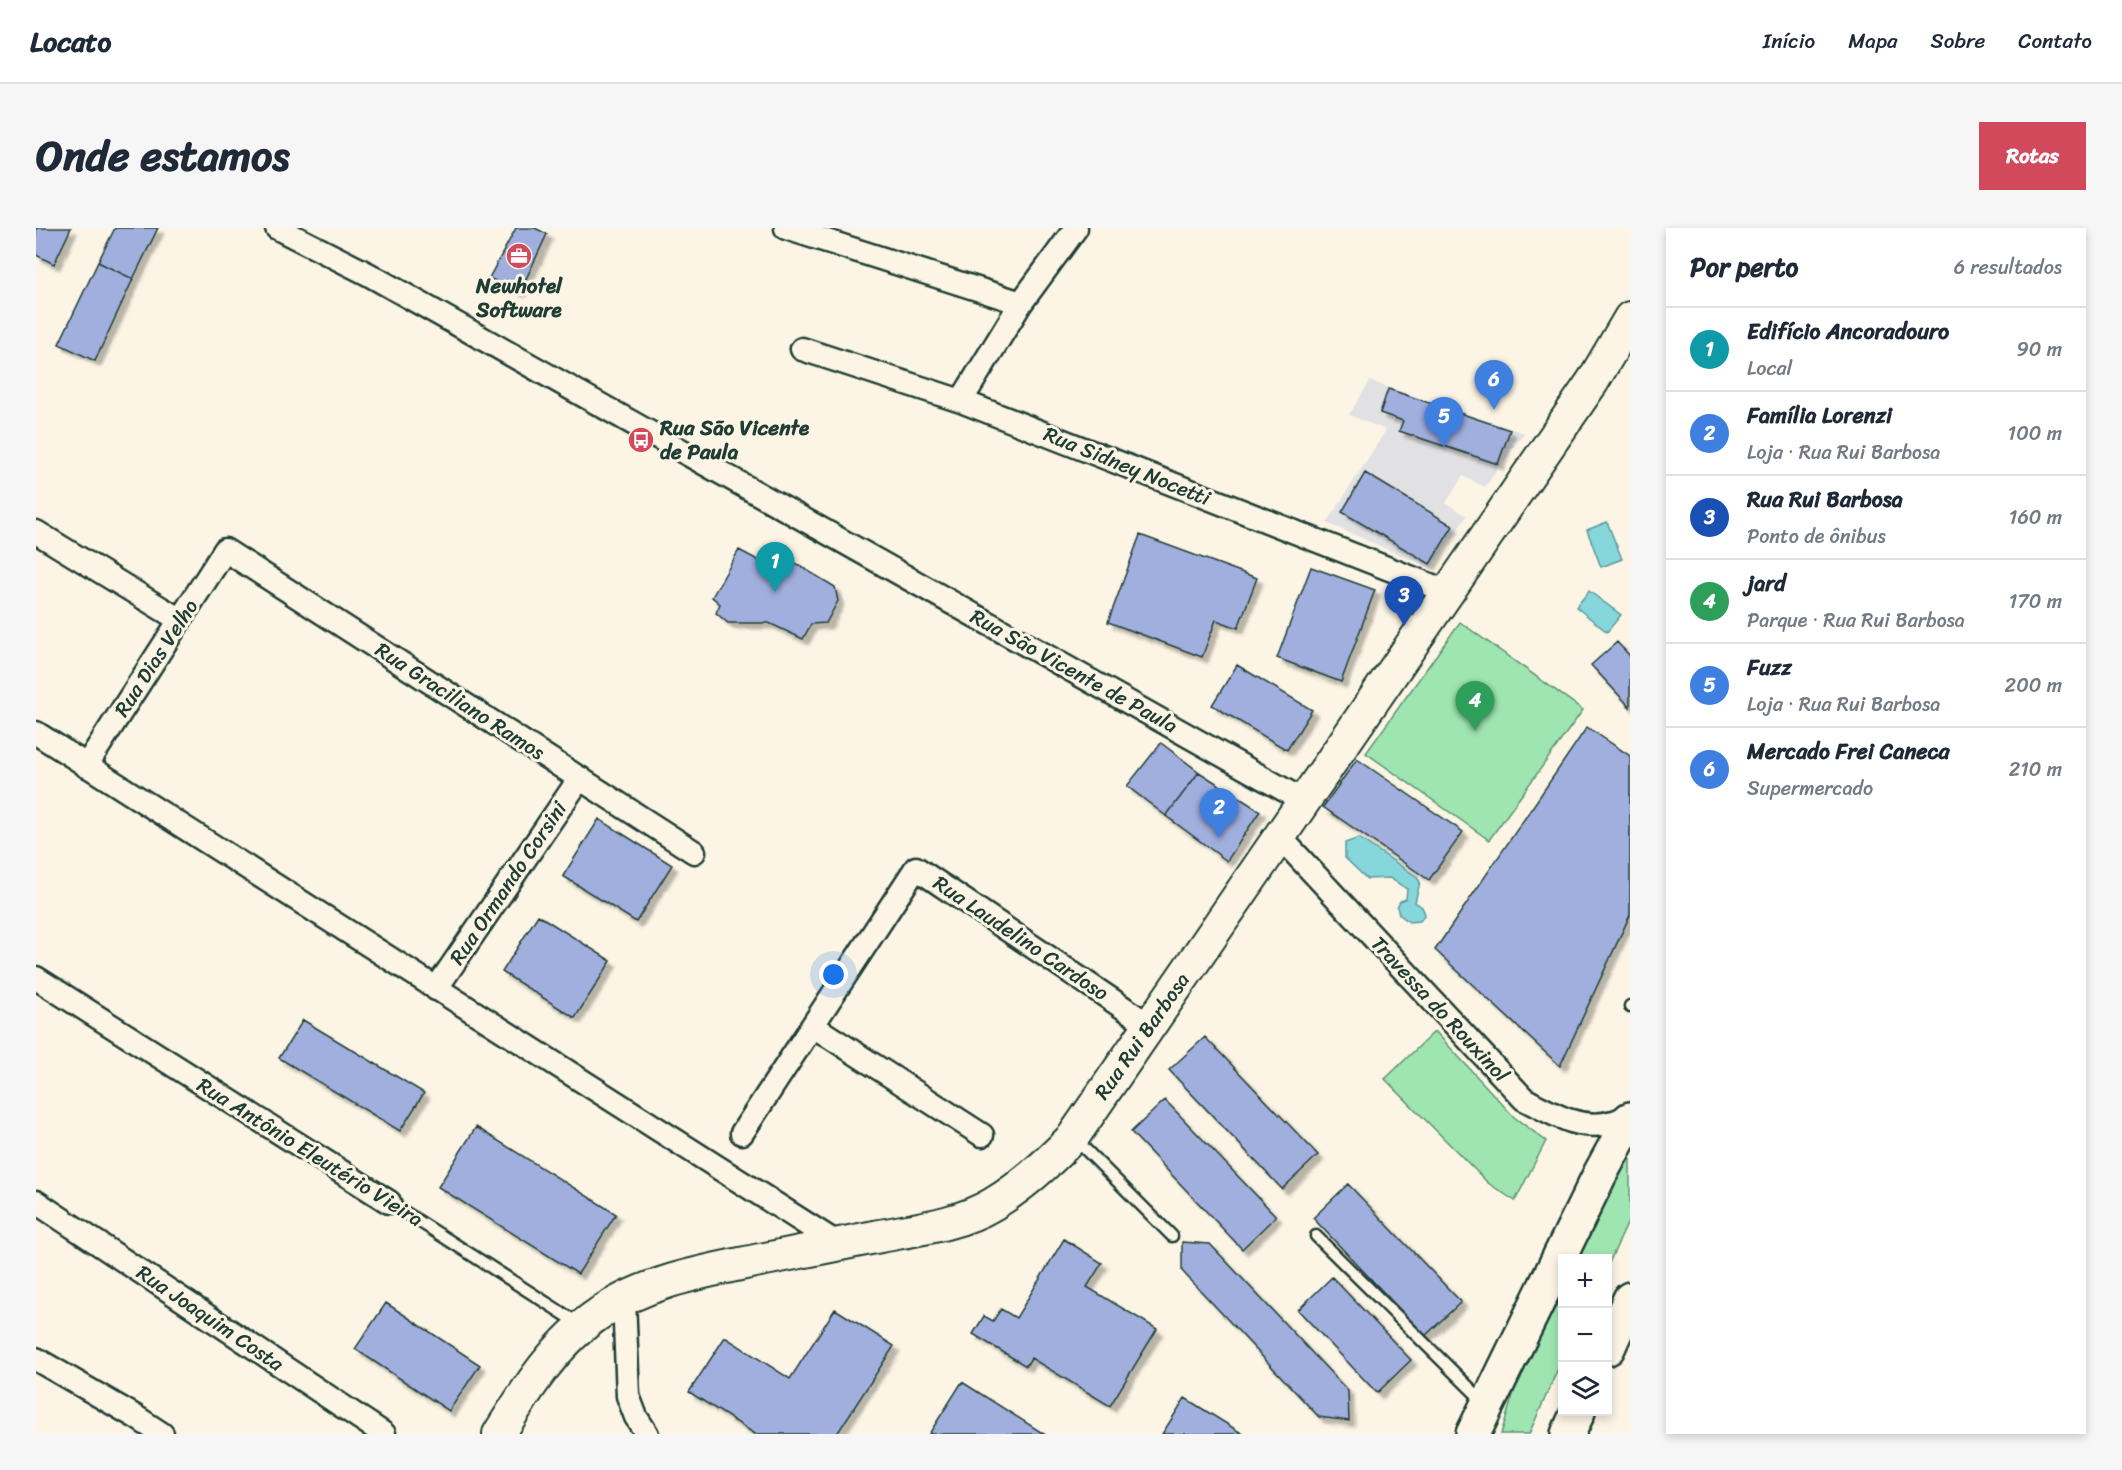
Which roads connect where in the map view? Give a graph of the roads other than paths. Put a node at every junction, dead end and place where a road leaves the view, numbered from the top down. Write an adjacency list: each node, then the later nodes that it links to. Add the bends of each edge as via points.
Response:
1 (277, 228): 15 (street, Rua São Vicente de Paula, via 368,274)
2 (786, 228): 4 (street)
3 (1076, 228): 4 (street)
4 (1021, 303): 7 (street)
5 (1630, 318): 10 (main road, Rua Rui Barbosa, via 1593,381)
6 (802, 349): 7 (street, Rua Sidney Nocetti)
7 (961, 401): 10 (street, Rua Sidney Nocetti)
8 (36, 532): 11 (street)
9 (225, 550): 11 (street, Rua Dias Velho); 14 (street, Rua Graciliano Ramos)
10 (1448, 592): 15 (main road, Rua Rui Barbosa)
11 (180, 620): 13 (street, Rua Dias Velho)
12 (36, 733): 13 (street)
13 (86, 766): 19 (street)
14 (580, 778): 17 (street, Rua Graciliano Ramos); 19 (street, Rua Ormando Corsini)
15 (1304, 801): 16 (main road, Rua Rui Barbosa)
16 (1279, 836): 20 (main road, Rua Rui Barbosa); 22 (street, Travessa do Rouxinol, via 1524,1099 1566,1120 1588,1124 1613,1122)
17 (694, 852)
18 (36, 978): 28 (street, Rua Antônio Eleutério Vieira)
19 (436, 989): 31 (street)
20 (1149, 1025): 21 (street, Rua Laudelino Cardoso, via 916,868); 26 (main road, Rua Rui Barbosa)
21 (813, 1026): 24 (street, Rua Laudelino Cardoso); 25 (street)
22 (1630, 1114)
23 (1630, 1119): 37 (main road)
24 (742, 1134)
25 (981, 1135)
26 (1073, 1137): 29 (lane); 31 (main road, Rua Rui Barbosa, via 1052,1159 993,1205 920,1229)
27 (36, 1202): 41 (street, Rua Joaquim Costa)
28 (389, 1202): 34 (lane, Rua Antônio Eleutério Vieira)
29 (1172, 1236)
30 (1316, 1236): 37 (lane)
31 (838, 1244): 33 (main road, Rua Rui Barbosa, via 698,1273)
32 (1630, 1299): 35 (main road)
33 (624, 1300): 34 (main road, Rua Rui Barbosa); 43 (street, via 628,1396)
34 (583, 1326): 42 (main road, Rua Rui Barbosa, via 536,1375)
35 (1612, 1338)
36 (36, 1359): 39 (street)
37 (1486, 1405): 44 (main road)
38 (1576, 1416): 45 (main road)
39 (130, 1425): 40 (street)
40 (162, 1434)
41 (384, 1434)
42 (499, 1434)
43 (647, 1434)
44 (1473, 1434)
45 (1568, 1434)

